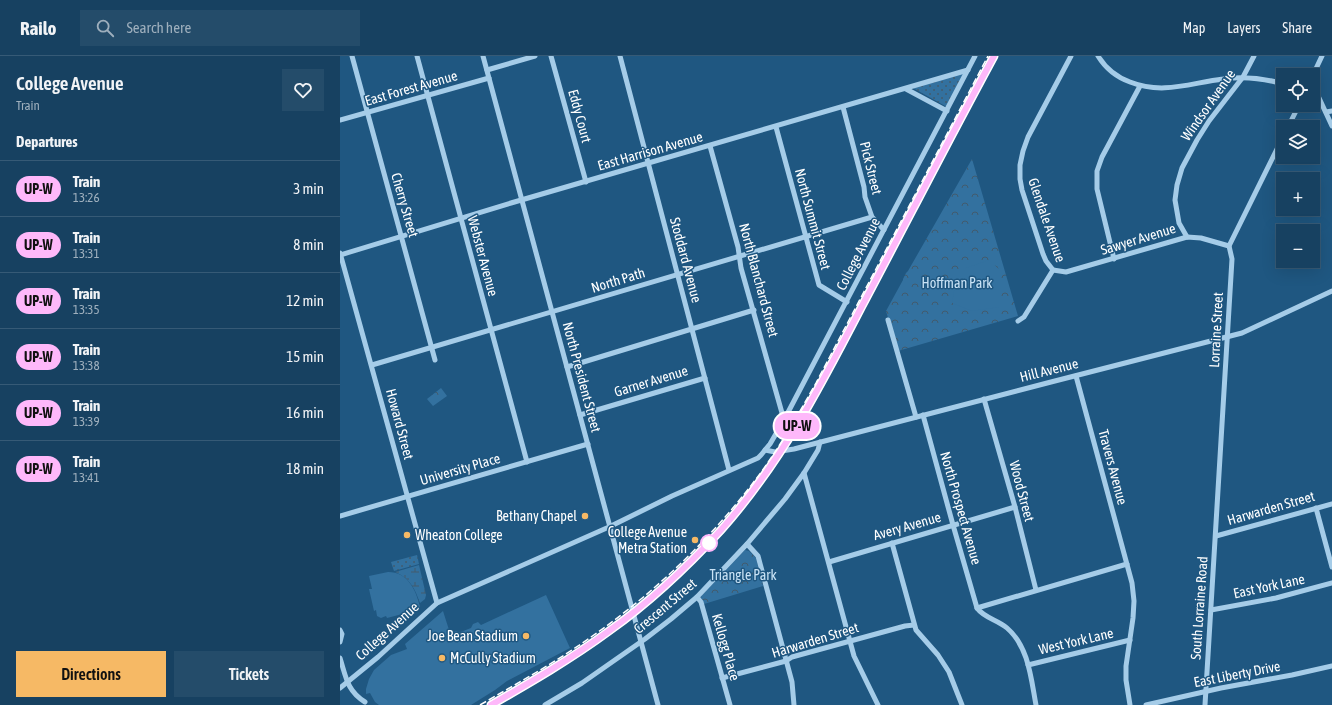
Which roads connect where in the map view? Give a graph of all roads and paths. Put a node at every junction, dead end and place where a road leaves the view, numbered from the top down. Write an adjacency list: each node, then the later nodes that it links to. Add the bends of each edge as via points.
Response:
1 (352, 56): 26 (street, Cherry Street)
2 (417, 56): 20 (street, Webster Avenue)
3 (483, 56): 13 (street, North President Street)
4 (535, 56): 13 (street)
5 (551, 56): 33 (street, Eddy Court)
6 (620, 56): 32 (street, Stoddard Avenue)
7 (975, 56): 14 (street, College Avenue)
8 (1071, 56): 45 (street, Glendale Avenue, via 1028,137 1020,165 1024,197 1043,254)
9 (1098, 56): 18 (street, via 1118,77)
10 (1254, 56): 15 (street, Windsor Avenue)
11 (1322, 56): 12 (street)
12 (1316, 68)
13 (487, 70): 16 (street, North President Street)
14 (968, 70): 19 (street, East Harrison Avenue); 23 (street, College Avenue)
15 (1243, 77): 17 (street); 18 (street, via 1176,88 1157,89); 40 (street, Windsor Avenue, via 1212,117 1182,168 1175,200 1179,223)
16 (489, 78): 20 (street, East Forest Avenue); 34 (street, North President Street)
17 (1276, 82)
18 (1140, 86): 44 (street, via 1102,157 1096,176)
19 (906, 88): 22 (street, East Harrison Avenue); 23 (street)
20 (428, 95): 26 (street, East Forest Avenue); 36 (street, Webster Avenue)
21 (1320, 100): 25 (street)
22 (843, 107): 29 (street, East Harrison Avenue); 35 (street, Pick Street)
23 (947, 111): 37 (street, College Avenue)
24 (1332, 111): 25 (street)
25 (1326, 112): 28 (street)
26 (367, 113): 27 (street, East Forest Avenue); 38 (street, Cherry Street)
27 (340, 120)
28 (1332, 126)
29 (776, 127): 30 (street, East Harrison Avenue); 39 (street, North Summit Street)
30 (710, 146): 32 (street, East Harrison Avenue); 43 (street, North Blanchard Street)
31 (1276, 151): 41 (street)
32 (649, 164): 33 (street, East Harrison Avenue); 46 (street, Stoddard Avenue)
33 (586, 182): 34 (street, East Harrison Avenue)
34 (522, 201): 36 (street, East Harrison Avenue); 50 (street, North President Street)
35 (872, 217): 37 (street, Pick Street); 39 (street, North Path)
36 (461, 218): 38 (street, East Harrison Avenue); 54 (street, Webster Avenue)
37 (884, 230): 48 (street, College Avenue)
38 (401, 237): 42 (street, East Harrison Avenue); 56 (street, Cherry Street)
39 (806, 237): 43 (street, North Path); 48 (street, North Summit Street, via 819,285)
40 (1186, 237): 41 (street, Sawyer Avenue, via 1201,238); 44 (street, Sawyer Avenue)
41 (1230, 246): 55 (street, Lorraine Street, via 1232,259)
42 (340, 254): 58 (street, Howard Street)
43 (739, 257): 46 (street, North Path); 49 (street, North Blanchard Street)
44 (1114, 259): 45 (street, Sawyer Avenue, via 1066,272)
45 (1053, 270): 52 (street, Glendale Avenue, via 1024,317)
46 (678, 274): 50 (street, North Path); 53 (street, Stoddard Avenue)
47 (1332, 292): 55 (street, Hill Avenue)
48 (847, 302): 66 (street, College Avenue)
49 (754, 310): 53 (street); 66 (street, North Blanchard Street)
50 (552, 312): 54 (street, North Path); 59 (street, North President Street)
51 (888, 320): 65 (street)
52 (1018, 321)
53 (692, 329): 59 (street); 61 (street, Stoddard Avenue)
54 (491, 330): 56 (street, North Path); 70 (street, Webster Avenue)
55 (1228, 337): 60 (street, Hill Avenue); 80 (street, Lorraine Street)
56 (432, 347): 57 (street, Cherry Street); 58 (street, North Path)
57 (435, 360)
58 (372, 365): 73 (street, Howard Street)
59 (567, 367): 63 (street, North President Street)
60 (1076, 376): 62 (street, Hill Avenue); 84 (street, Travers Avenue)
61 (705, 378): 63 (street, Garner Avenue); 71 (street, Stoddard Avenue)
62 (984, 399): 64 (street, Hill Avenue); 75 (street, Wood Street)
63 (580, 415): 68 (street, North President Street)
64 (923, 415): 65 (street, Hill Avenue); 78 (street, North Prospect Avenue)
65 (916, 417): 67 (street, Hill Avenue)
66 (784, 420): 69 (street, College Avenue)
67 (820, 442): 69 (street, Hill Avenue, via 781,451); 72 (street, Crescent Street)
68 (588, 444): 70 (street, University Place); 79 (street, North President Street)
69 (765, 450): 71 (street, College Avenue, via 758,458)
70 (527, 462): 73 (street, University Place)
71 (729, 470): 79 (street, College Avenue)
72 (804, 474): 82 (street, Crescent Street); 83 (street)
73 (408, 496): 77 (street, University Place); 89 (street, Howard Street)
74 (1332, 504): 76 (street, Harwarden Street)
75 (1015, 507): 78 (street, Avery Avenue); 87 (street, Wood Street)
76 (1316, 508): 80 (street, Harwarden Street); 85 (street)
77 (340, 516)
78 (953, 525): 81 (street, Avery Avenue); 90 (street, North Prospect Avenue)
79 (609, 527): 89 (street, College Avenue); 97 (street, North President Street)
80 (1216, 536): 91 (street, South Lorraine Road)
81 (892, 542): 83 (street, Avery Avenue); 92 (street)
82 (747, 544): 88 (street, Crescent Street); 99 (street, via 758,556)
83 (829, 562): 95 (street)
84 (1127, 564): 87 (street); 94 (street, Travers Avenue, via 1134,601)
85 (1332, 567)
86 (1332, 584): 91 (street, East York Lane)
87 (1036, 590): 90 (street)
88 (697, 597): 97 (street, Crescent Street); 102 (street, Kellogg Place, via 702,605)
89 (437, 603): 103 (street, College Avenue)
90 (977, 608): 100 (street, via 1014,635)
91 (1211, 610): 105 (street, South Lorraine Road)
92 (914, 624): 95 (street, Harwarden Street); 112 (street, via 949,672)
93 (340, 630): 96 (street)
94 (1130, 640): 100 (street, West York Lane); 114 (street, Travers Avenue, via 1126,673)
95 (850, 641): 99 (street, Harwarden Street, via 792,657); 111 (street, via 854,656)
96 (340, 642)
97 (641, 642): 107 (street, Crescent Street); 108 (street, North President Street)
98 (340, 658): 103 (street)
99 (786, 662): 102 (street, Harwarden Street); 110 (street, via 792,682)
100 (1028, 665): 113 (street)
101 (1332, 666): 105 (street, East Liberty Drive)
102 (722, 678): 109 (street, Kellogg Place)
103 (347, 682): 104 (street, College Avenue); 106 (street, via 353,693)
104 (340, 688)
105 (1206, 691): 115 (street, East Liberty Drive); 116 (street, South Lorraine Road)
106 (365, 702)
107 (545, 705)
108 (658, 705)
109 (730, 705)
110 (794, 705)
111 (878, 705)
112 (962, 705)
113 (1036, 705)
114 (1130, 705)
115 (1146, 705)
116 (1205, 705)

